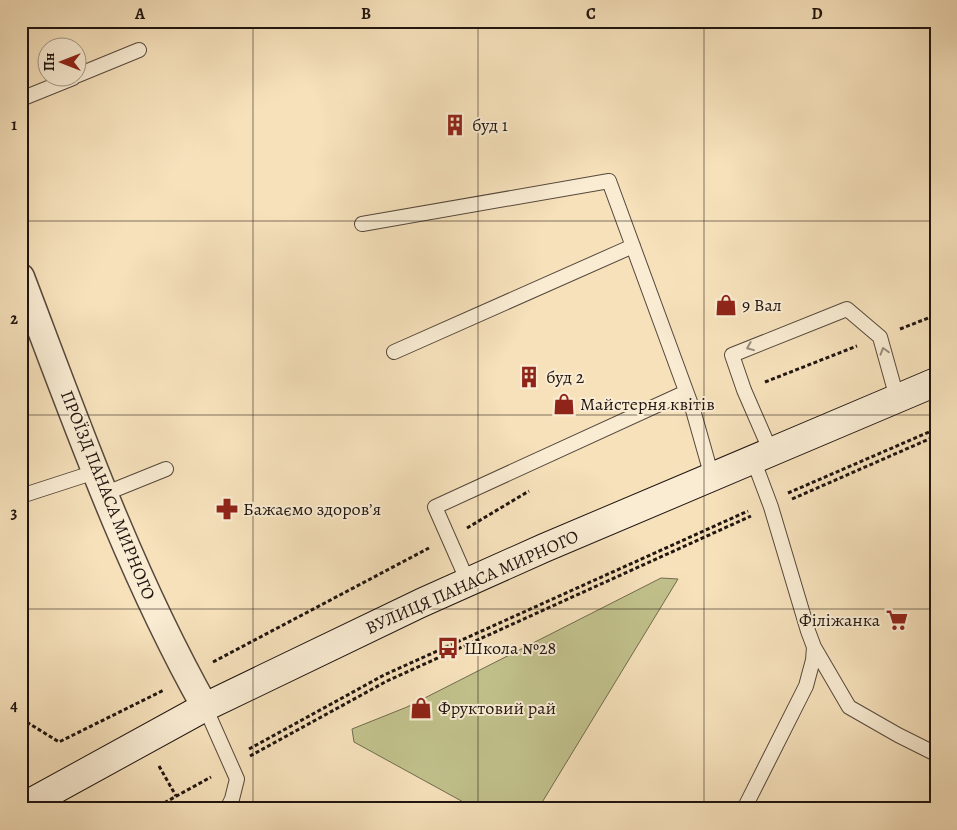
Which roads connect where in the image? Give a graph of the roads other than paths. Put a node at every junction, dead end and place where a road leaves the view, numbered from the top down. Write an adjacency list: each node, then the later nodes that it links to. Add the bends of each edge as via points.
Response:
1 (139, 50): 2 (lane)
2 (88, 72)
3 (48, 88): 4 (lane)
4 (21, 99)
5 (362, 224): 6 (lane, via 609,181)
6 (633, 246): 8 (lane); 10 (lane)
7 (21, 277): 15 (street, ПРОЇЗД ПАНАСА МИРНОГО)
8 (394, 352)
9 (936, 382): 11 (main road, ВУЛИЦЯ ПАНАСА МИРНОГО)
10 (686, 392): 14 (lane); 17 (lane, via 435,507)
11 (898, 398): 12 (main road, ВУЛИЦЯ ПАНАСА МИРНОГО); 12 (lane, one-way to 12, via 880,337 847,308 732,355)
12 (762, 456): 14 (main road, ВУЛИЦЯ ПАНАСА МИРНОГО); 18 (lane, via 770,504)
13 (166, 469): 15 (lane)
14 (712, 477): 17 (main road, ВУЛИЦЯ ПАНАСА МИРНОГО)
15 (100, 483): 16 (lane); 19 (street, ПРОЇЗД ПАНАСА МИРНОГО, via 158,617)
16 (21, 496)
17 (468, 582): 19 (main road, ВУЛИЦЯ ПАНАСА МИРНОГО)
18 (814, 647): 20 (lane, via 849,707); 23 (lane, via 806,686)
19 (205, 707): 21 (main road, ВУЛИЦЯ ПАНАСА МИРНОГО); 22 (lane, via 236,779)
20 (936, 754)
21 (21, 808)
22 (227, 809)
23 (744, 809)

